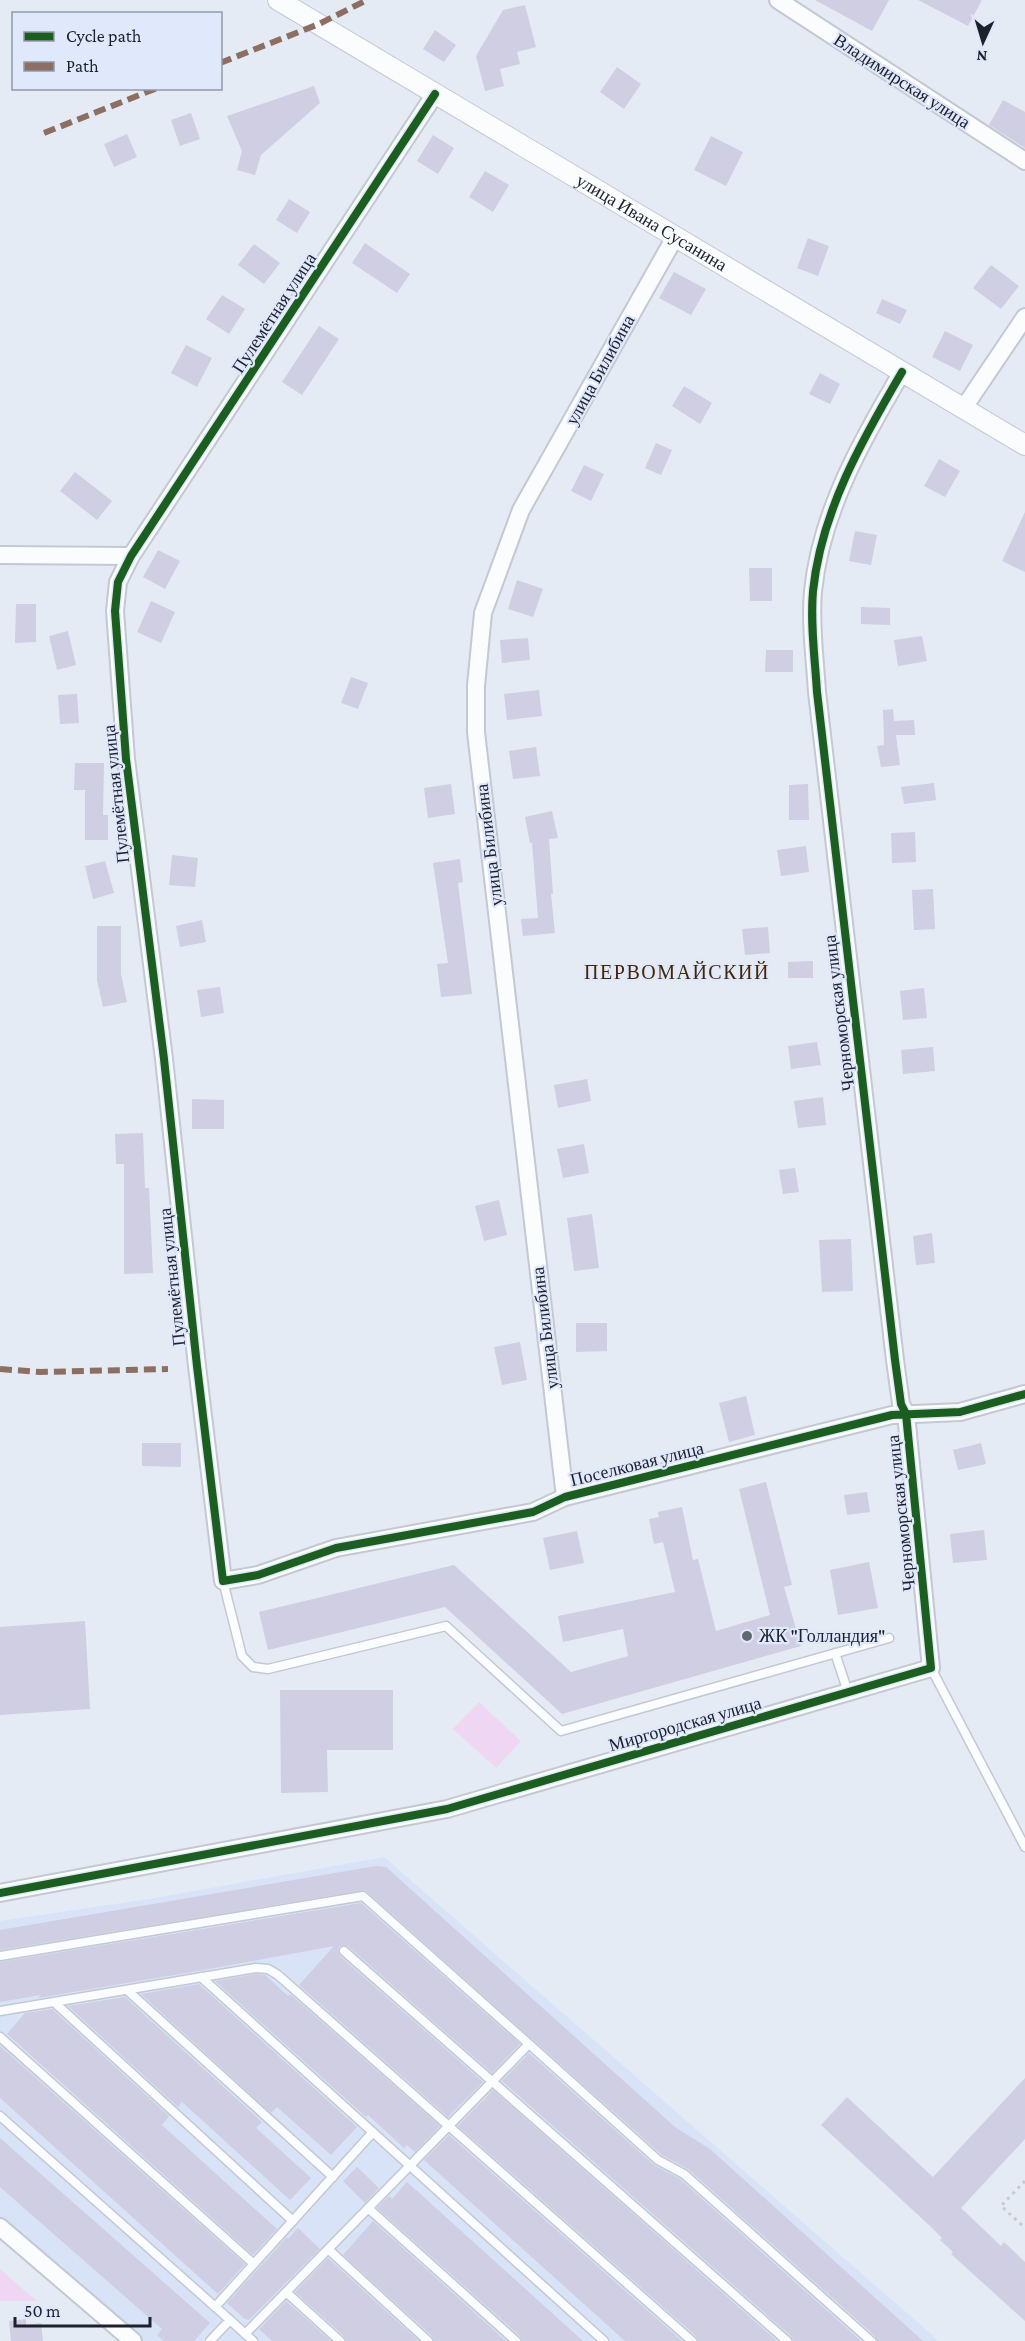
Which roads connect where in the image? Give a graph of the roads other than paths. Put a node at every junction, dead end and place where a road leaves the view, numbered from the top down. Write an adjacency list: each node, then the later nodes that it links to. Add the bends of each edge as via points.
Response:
1 (278, 0): 3 (street, улица Ивана Сусанина)
2 (778, 0): 4 (street, Владимирская улица)
3 (435, 94): 5 (street, улица Ивана Сусанина); 11 (street, Пулемётная улица)
4 (1025, 161)
5 (675, 237): 7 (street, улица Ивана Сусанина); 14 (street, улица Билибина, via 521,510 483,613 476,686 476,732)
6 (1025, 317): 8 (street)
7 (902, 372): 8 (street, улица Ивана Сусанина); 13 (street, Черноморская улица, via 838,494 820,546 813,592 817,692 895,1360)
8 (963, 409): 9 (street, улица Ивана Сусанина)
9 (1025, 446)
10 (0, 555): 11 (street)
11 (131, 556): 15 (street, Пулемётная улица, via 118,582 115,611 126,759)
12 (1025, 1394): 13 (street, Поселковая улица, via 960,1412)
13 (906, 1414): 14 (street, Поселковая улица); 18 (street, Черноморская улица)
14 (565, 1497): 15 (street, Поселковая улица, via 533,1512 336,1548 258,1575)
15 (223, 1581): 17 (lane, via 242,1656 253,1666 268,1669 446,1626 561,1731)
16 (889, 1638): 17 (lane)
17 (835, 1653): 19 (lane)
18 (931, 1668): 19 (street, Миргородская улица); 20 (lane)
19 (848, 1692): 21 (street, Миргородская улица, via 447,1809)
20 (1025, 1847)
21 (0, 1893)
22 (344, 1951): 30 (lane)
23 (0, 1956): 29 (lane, via 363,1896)
24 (201, 1977): 25 (lane); 32 (lane, via 256,1968 278,1975); 33 (lane)
25 (127, 1990): 26 (lane); 35 (lane)
26 (54, 2002): 27 (lane); 37 (lane)
27 (0, 2011)
28 (0, 2037): 40 (lane)
29 (529, 2044): 30 (lane); 54 (lane, via 658,2160 684,2174)
30 (492, 2081): 32 (lane); 53 (lane)
31 (0, 2116): 42 (lane)
32 (449, 2126): 34 (lane); 52 (lane)
33 (373, 2132): 34 (lane); 35 (lane)
34 (410, 2165): 36 (lane); 51 (lane)
35 (333, 2177): 37 (lane)
36 (368, 2208): 39 (lane); 50 (lane)
37 (293, 2221): 40 (lane)
38 (0, 2227): 45 (street)
39 (328, 2249): 41 (lane); 49 (lane)
40 (254, 2264): 42 (lane)
41 (286, 2292): 44 (lane); 48 (lane)
42 (215, 2307): 43 (lane)
43 (230, 2320): 44 (lane); 46 (lane)
44 (245, 2334): 47 (lane)
45 (133, 2341)
46 (210, 2341)
47 (254, 2341)
48 (340, 2341)
49 (428, 2341)
50 (516, 2341)
51 (604, 2341)
52 (692, 2341)
53 (787, 2341)
54 (871, 2341)

